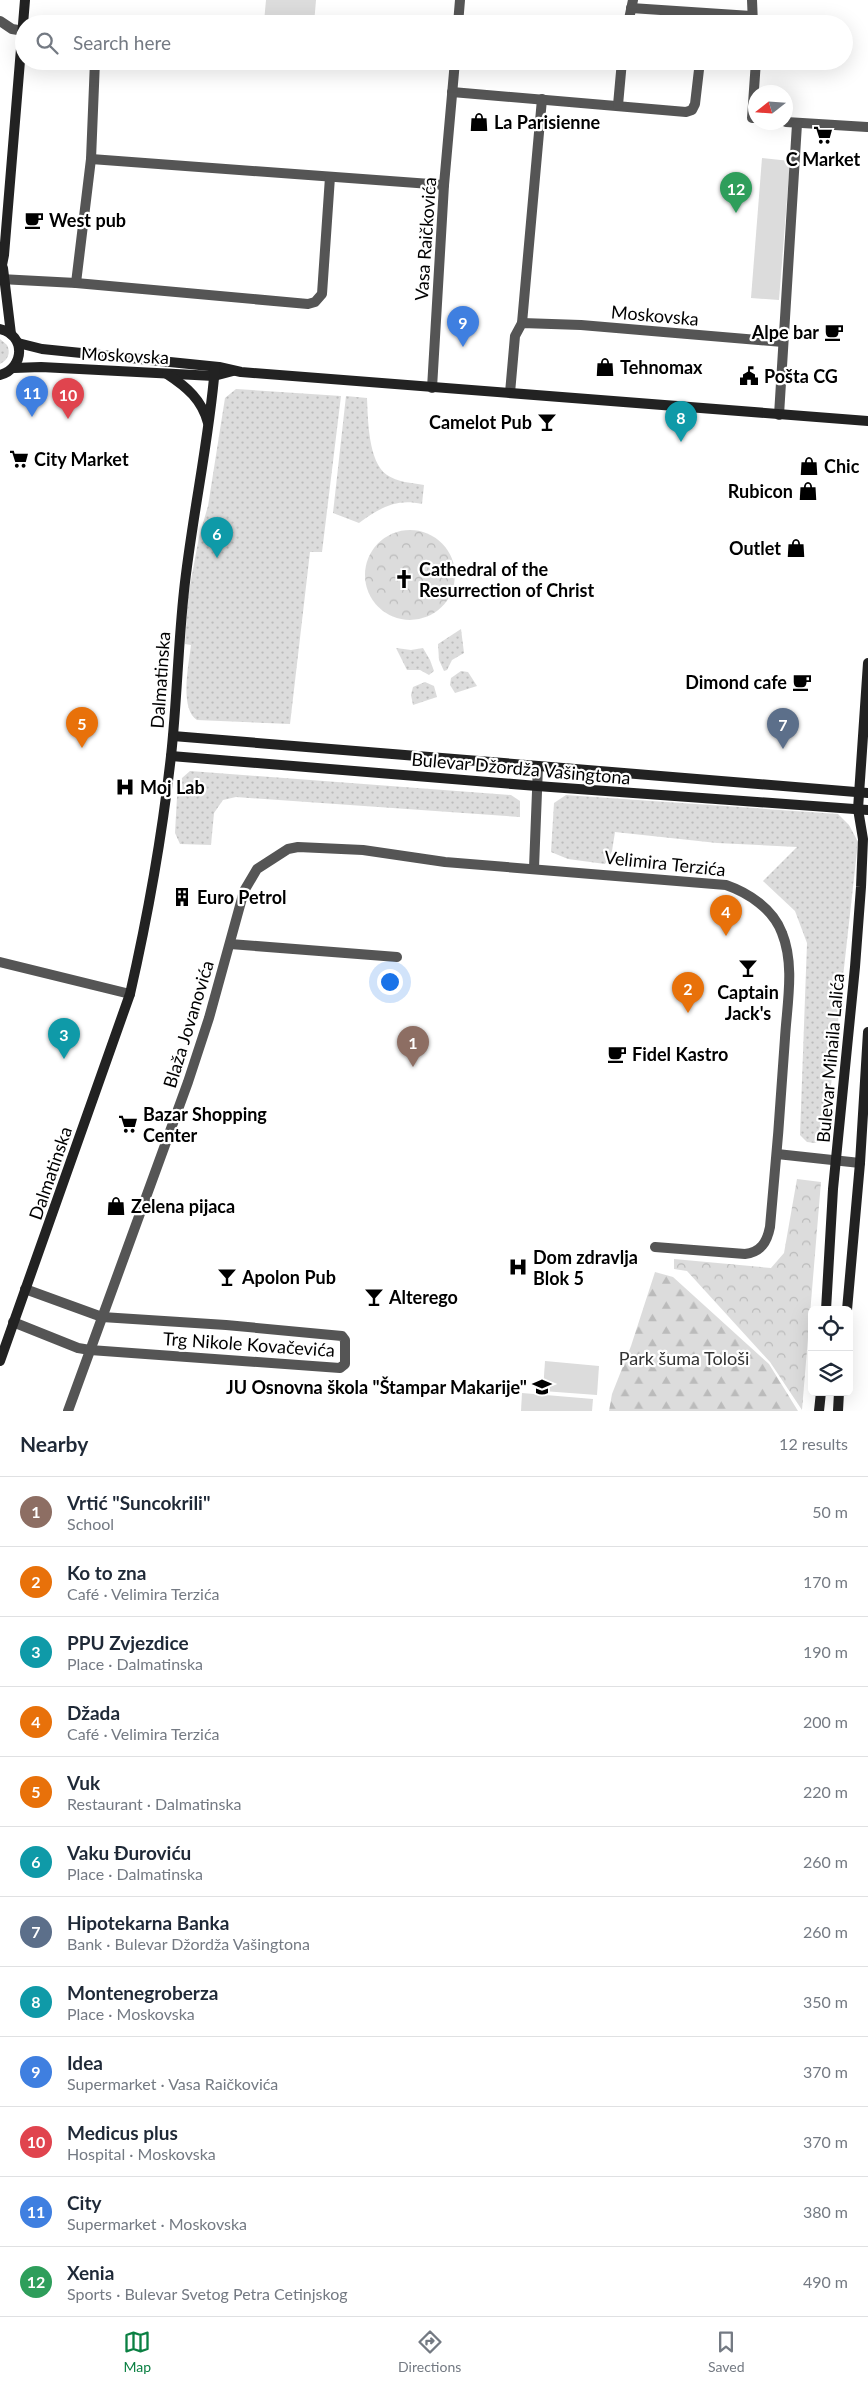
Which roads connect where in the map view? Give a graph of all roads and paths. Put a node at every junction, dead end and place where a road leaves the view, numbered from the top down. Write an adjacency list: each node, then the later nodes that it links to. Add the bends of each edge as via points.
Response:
1 (25, 0): 6 (main road)
2 (460, 0): 7 (street)
3 (752, 0): 9 (street)
4 (632, 4): 5 (street)
5 (705, 13): 8 (street)
6 (24, 15)
7 (459, 15)
8 (718, 15)
9 (752, 15)
10 (0, 21): 11 (street)
11 (15, 30)
12 (19, 70): 28 (main road)
13 (95, 70): 25 (street)
14 (454, 70): 19 (street, Vasa Raičkovića)
15 (621, 70): 21 (street)
16 (699, 70): 21 (street, via 696,104 692,110)
17 (755, 70): 18 (street)
18 (754, 85)
19 (452, 92): 20 (street); 27 (street, Vasa Raičkovića)
20 (542, 99): 21 (street); 31 (street)
21 (618, 105)
22 (793, 123): 23 (street)
23 (797, 124): 24 (street); 34 (street)
24 (868, 125)
25 (90, 159): 26 (street); 30 (street)
26 (330, 177): 27 (street); 30 (street, via 322,294 315,302 308,304)
27 (444, 184): 40 (street, Vasa Raičkovića)
28 (2, 255): 29 (main road)
29 (2, 275): 30 (street); 33 (main road)
30 (76, 283)
31 (522, 323): 34 (street, Moskovska); 41 (street, via 515,336)
32 (0, 328): 33 (main road)
33 (11, 334): 35 (main road)
34 (783, 342): 42 (street)
35 (18, 343): 36 (main road, via 19,356); 37 (main road, Moskovska, via 46,350)
36 (14, 368): 38 (main road, Moskovska); 39 (main road)
37 (215, 371): 38 (main road, Moskovska); 40 (main road, Moskovska); 44 (main road, Dalmatinska)
38 (167, 374): 44 (main road, via 194,395)
39 (0, 375)
40 (432, 388): 41 (main road, Moskovska)
41 (510, 393): 42 (main road, Moskovska)
42 (779, 415): 43 (main road, Moskovska)
43 (868, 422)
44 (209, 429): 46 (main road, Dalmatinska, via 186,574)
45 (868, 662): 50 (main road, Bulevar Mihaila Lalića)
46 (173, 736): 47 (main road, Dalmatinska); 48 (main road, Bulevar Džordža Vašingtona)
47 (171, 756): 49 (main road, Bulevar Džordža Vašingtona); 57 (main road, Dalmatinska, via 159,855)
48 (538, 766): 49 (street); 50 (main road, Bulevar Džordža Vašingtona)
49 (537, 786): 51 (main road, Bulevar Džordža Vašingtona); 53 (street)
50 (864, 793): 51 (main road, Bulevar Mihaila Lalića)
51 (863, 809): 60 (main road, Bulevar Mihaila Lalića, via 861,887)
52 (279, 854): 53 (street, Velimira Terzića, via 298,847 351,849 445,862); 54 (street, Blaža Jovanovića, via 257,869 249,879)
53 (534, 868): 59 (street, Velimira Terzića, via 726,885 742,890 766,909 782,932 789,961)
54 (230, 944): 55 (street); 66 (street, Blaža Jovanovića, via 188,1082)
55 (397, 957)
56 (0, 962): 57 (street)
57 (130, 994): 63 (main road, Dalmatinska)
58 (868, 1032): 61 (main road, Bulevar Mihaila Lalića)
59 (777, 1154): 60 (street); 62 (street, Velimira Terzića, via 767,1241 756,1251 745,1254)
60 (837, 1161): 61 (street); 64 (main road, Bulevar Mihaila Lalića)
61 (860, 1163): 65 (main road, Bulevar Mihaila Lalića)
62 (654, 1247)
63 (25, 1289): 66 (street); 67 (main road, Dalmatinska)
64 (826, 1306)
65 (847, 1306)
66 (102, 1316): 68 (street, Blaža Jovanovića); 68 (street, Trg Nikole Kovačevića, via 342,1336 345,1340 344,1364 340,1368)
67 (13, 1322): 68 (street); 69 (main road, Dalmatinska)
68 (90, 1350): 72 (street, Blaža Jovanovića)
69 (0, 1361)
70 (821, 1396): 73 (main road)
71 (840, 1396): 74 (main road)
72 (68, 1411)
73 (819, 1411)
74 (838, 1411)

